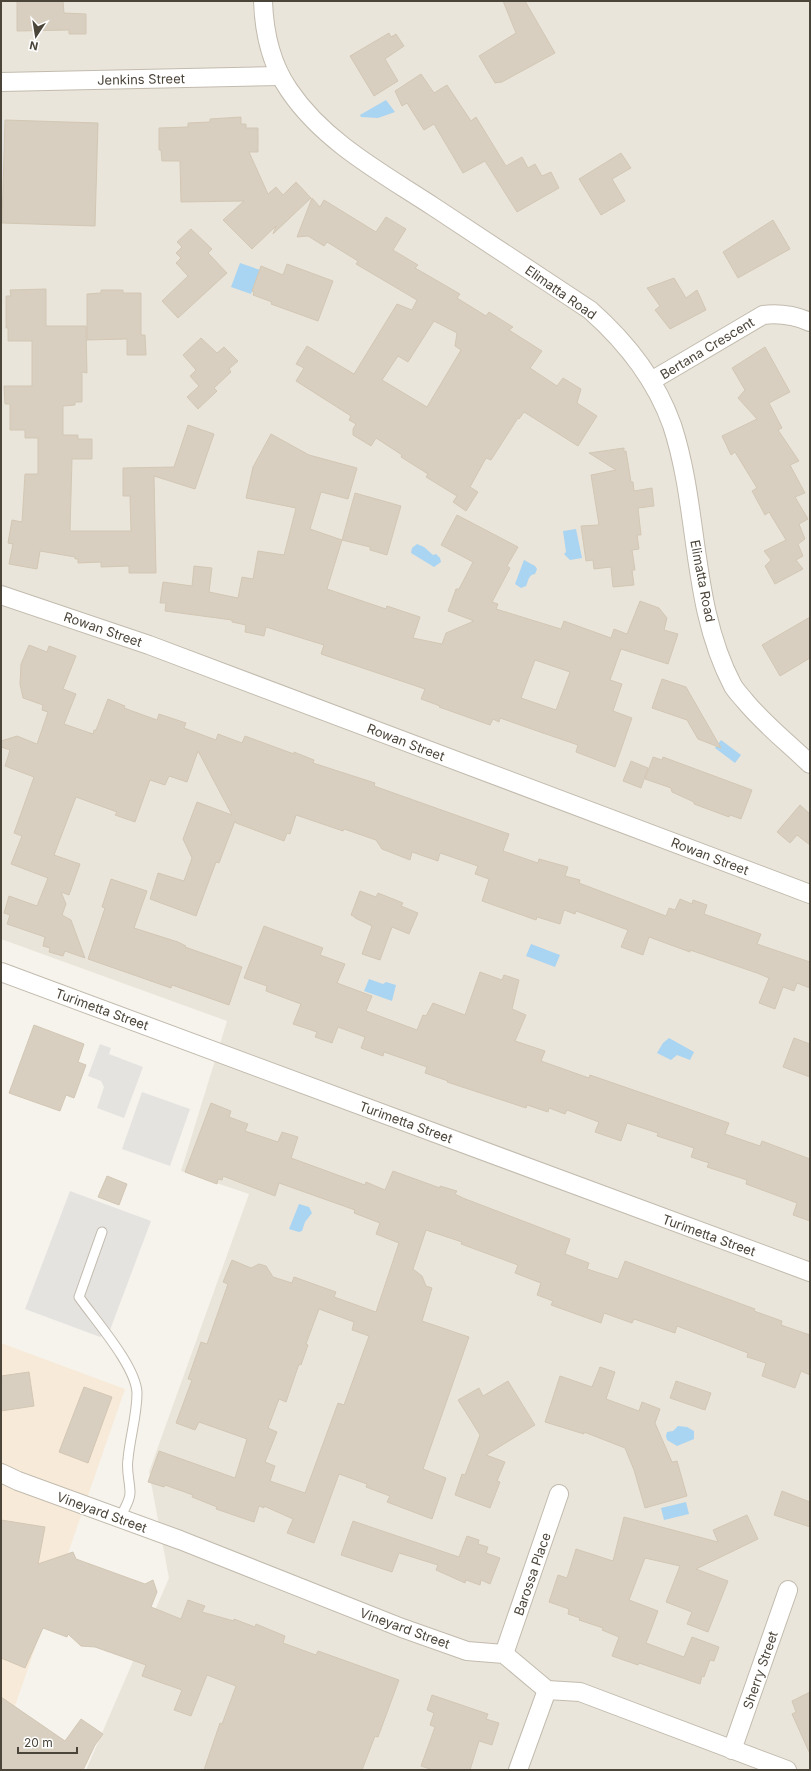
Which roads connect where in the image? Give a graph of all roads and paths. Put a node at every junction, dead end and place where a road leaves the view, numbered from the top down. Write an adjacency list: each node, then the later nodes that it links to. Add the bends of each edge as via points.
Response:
1 (263, 1): 2 (street, Elimatta Road, via 264,22)
2 (280, 76): 3 (street, Jenkins Street); 5 (street, Elimatta Road, via 314,122 333,139 590,310 634,356)
3 (1, 82)
4 (810, 322): 5 (street, Bertana Crescent, via 777,313 763,315)
5 (651, 381): 7 (street, Elimatta Road, via 671,423 677,444 707,615 731,680 751,708)
6 (1, 595): 8 (street, Rowan Street, via 149,645)
7 (810, 764)
8 (810, 894)
9 (1, 972): 11 (street, Turimetta Street)
10 (102, 1232): 15 (lane, via 79,1297 127,1363 137,1391 127,1460 130,1494)
11 (810, 1272)
12 (1, 1473): 13 (street, Vineyard Street)
13 (9, 1480): 15 (street, Vineyard Street)
14 (559, 1494): 17 (street, Barossa Place)
15 (120, 1518): 17 (street, Vineyard Street, via 402,1628 467,1650)
16 (788, 1590): 19 (street, Sherry Street)
17 (504, 1654): 18 (street)
18 (547, 1690): 19 (street, via 577,1691); 20 (street)
19 (732, 1750): 21 (street)
20 (518, 1770)
21 (786, 1770)

